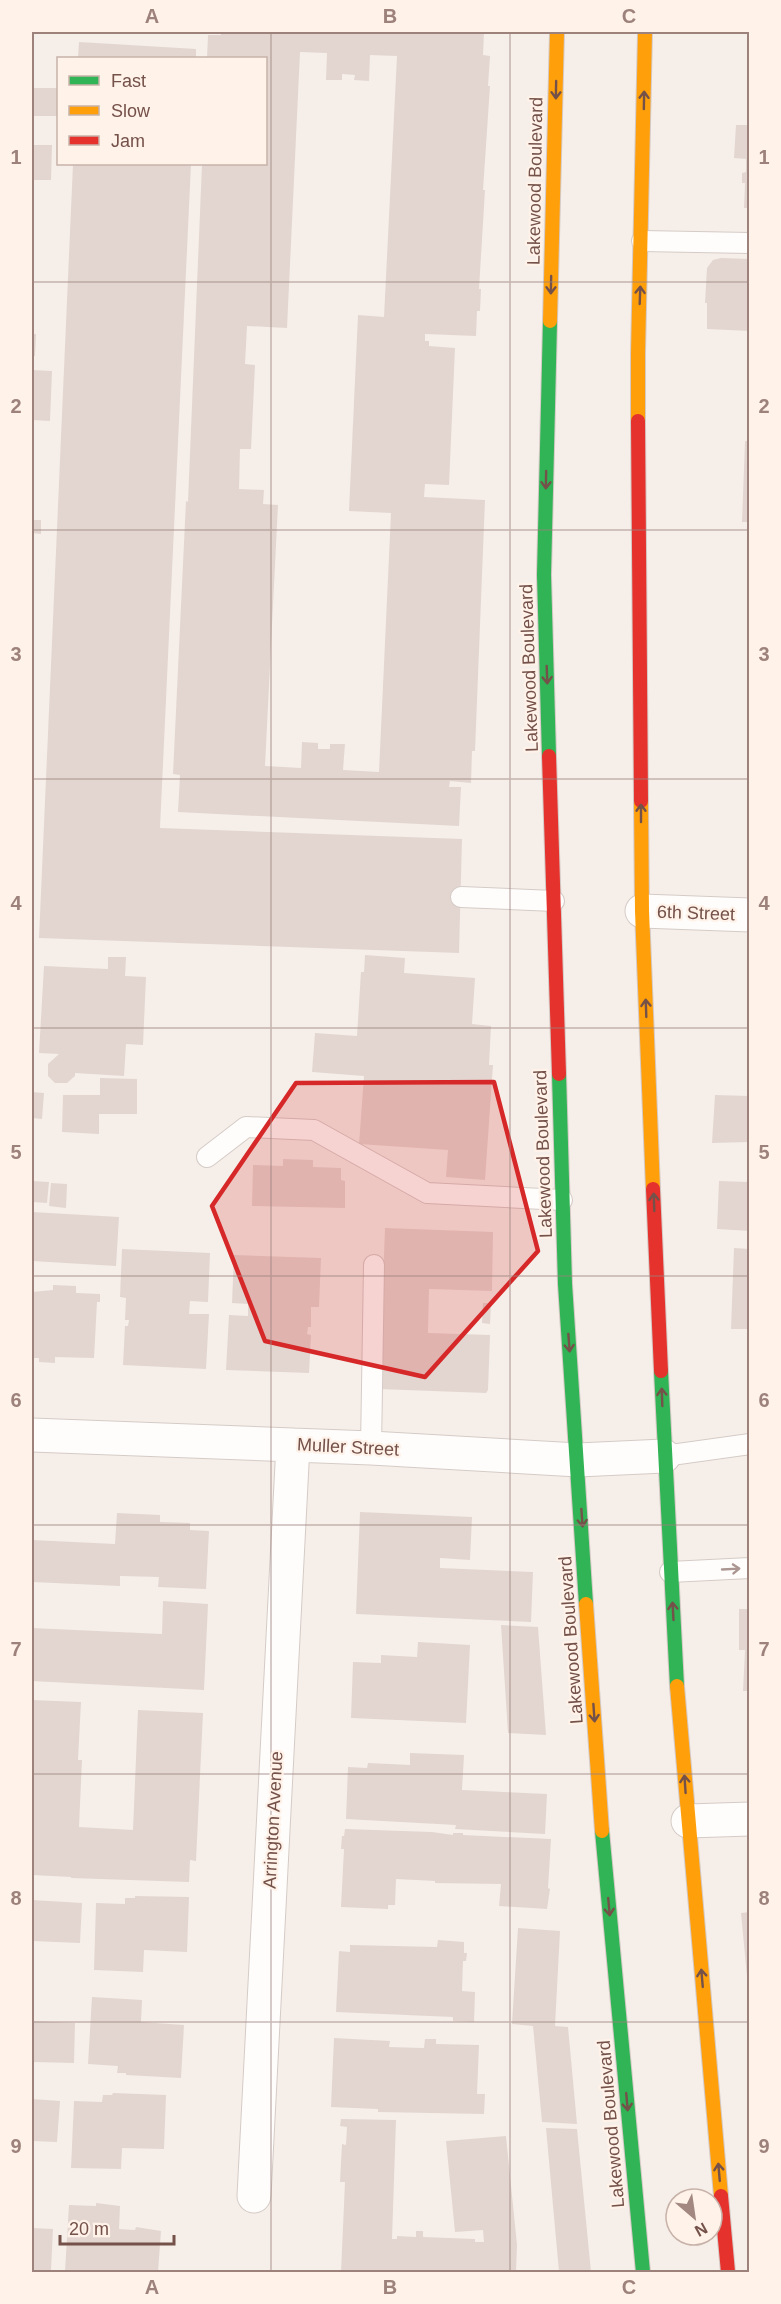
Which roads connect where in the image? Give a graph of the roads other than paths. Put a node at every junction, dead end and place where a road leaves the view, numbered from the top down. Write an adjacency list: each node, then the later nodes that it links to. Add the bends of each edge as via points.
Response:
1 (557, 32): 6 (main road, Lakewood Boulevard, one-way to 6, via 544,575)
2 (645, 32): 3 (main road, one-way to 2)
3 (642, 241): 4 (lane); 7 (main road, one-way to 3, via 638,365)
4 (750, 243)
5 (461, 897): 6 (lane)
6 (554, 901): 10 (main road, Lakewood Boulevard)
7 (642, 911): 8 (street, 6th Street); 16 (main road, one-way to 7)
8 (750, 915)
9 (207, 1157): 10 (lane, via 246,1127 314,1130 427,1193)
10 (562, 1200): 17 (main road, Lakewood Boulevard, one-way to 17)
11 (374, 1265): 15 (lane)
12 (32, 1435): 14 (street, Muller Street)
13 (750, 1444): 16 (lane)
14 (292, 1445): 15 (street, Muller Street); 22 (street, Arrington Avenue)
15 (371, 1448): 17 (street, Muller Street)
16 (664, 1456): 17 (street, Muller Street); 19 (main road)
17 (578, 1460): 23 (main road, Lakewood Boulevard, one-way to 23, via 600,1807)
18 (750, 1568): 19 (lane, one-way to 18)
19 (670, 1572): 21 (main road, one-way to 19)
20 (750, 1819): 21 (street)
21 (688, 1821): 24 (main road, one-way to 21)
22 (254, 2196)
23 (643, 2272)
24 (728, 2272)

